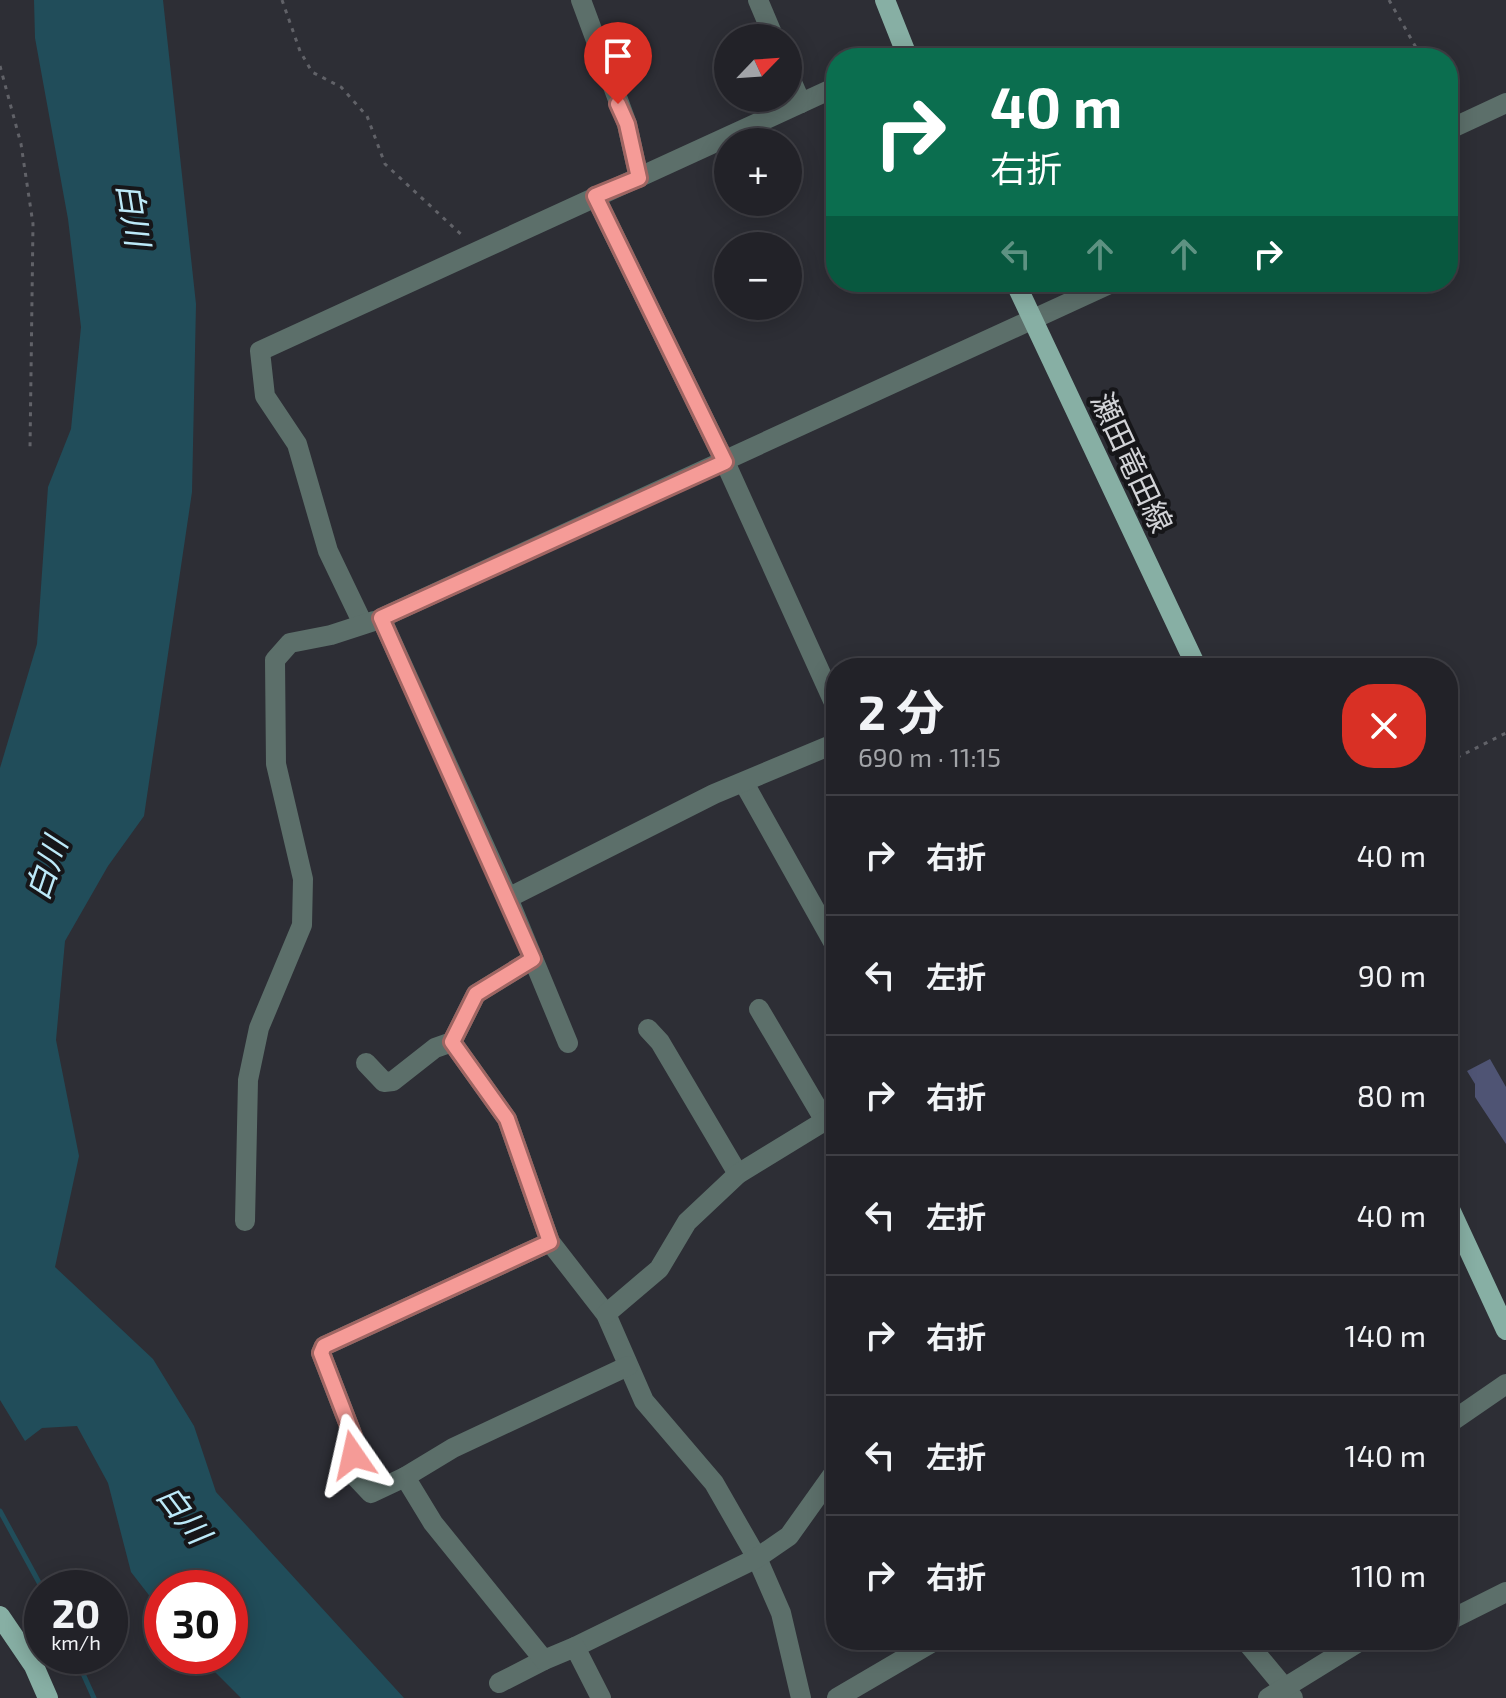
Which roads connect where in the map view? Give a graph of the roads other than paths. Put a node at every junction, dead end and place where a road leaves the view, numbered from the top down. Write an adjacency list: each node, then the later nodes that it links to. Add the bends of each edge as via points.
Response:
1 (581, 0): 11 (street, via 627,124)
2 (758, 0): 4 (street)
3 (885, 0): 5 (main road)
4 (768, 24)
5 (901, 48)
6 (826, 92): 7 (street)
7 (802, 103)
8 (1506, 103): 10 (street)
9 (782, 112): 11 (street)
10 (1458, 125)
11 (639, 178): 12 (street)
12 (595, 196): 16 (street); 17 (street, via 260,351 265,396 297,444 328,551)
13 (1020, 292): 15 (main road, 瀬田竜田線)
14 (1092, 292): 15 (street)
15 (1033, 319): 16 (street); 18 (main road, 瀬田竜田線)
16 (725, 462): 17 (street); 19 (street)
17 (372, 621): 22 (street); 33 (street, via 290,643 275,660 276,764 303,879 302,925 259,1028 248,1080)
18 (1192, 658)
19 (826, 685)
20 (826, 747): 21 (street)
21 (744, 783): 22 (street); 23 (street)
22 (508, 898): 24 (street)
23 (826, 929)
24 (533, 959): 27 (street, via 476,994); 28 (street)
25 (759, 1009): 30 (street)
26 (648, 1029): 32 (street)
27 (452, 1042): 29 (street, via 435,1048 393,1081 384,1082); 35 (street, via 507,1119)
28 (568, 1043)
29 (366, 1063)
30 (826, 1112)
31 (826, 1120): 32 (street)
32 (738, 1174): 36 (street, via 687,1222 659,1269)
33 (245, 1221)
34 (1458, 1227): 37 (main road)
35 (550, 1242): 36 (street); 41 (street, via 324,1346 321,1353 353,1436 353,1474 371,1493)
36 (606, 1314): 38 (street)
37 (1506, 1330)
38 (628, 1366): 41 (street, via 453,1448); 43 (street, via 644,1401 714,1483)
39 (1506, 1384): 40 (street)
40 (1458, 1417)
41 (405, 1477): 51 (street, via 433,1523)
42 (826, 1484): 43 (street, via 789,1536)
43 (757, 1558): 47 (street); 56 (street, via 781,1613)
44 (1506, 1592): 46 (street)
45 (0, 1616): 54 (main road, via 34,1666)
46 (1458, 1616)
47 (575, 1647): 51 (street); 55 (street)
48 (919, 1650): 57 (street)
49 (1252, 1650): 53 (street)
50 (1347, 1650): 53 (street)
51 (544, 1660): 52 (street)
52 (499, 1683)
53 (1281, 1695)
54 (48, 1698)
55 (601, 1698)
56 (801, 1698)
57 (837, 1698)

